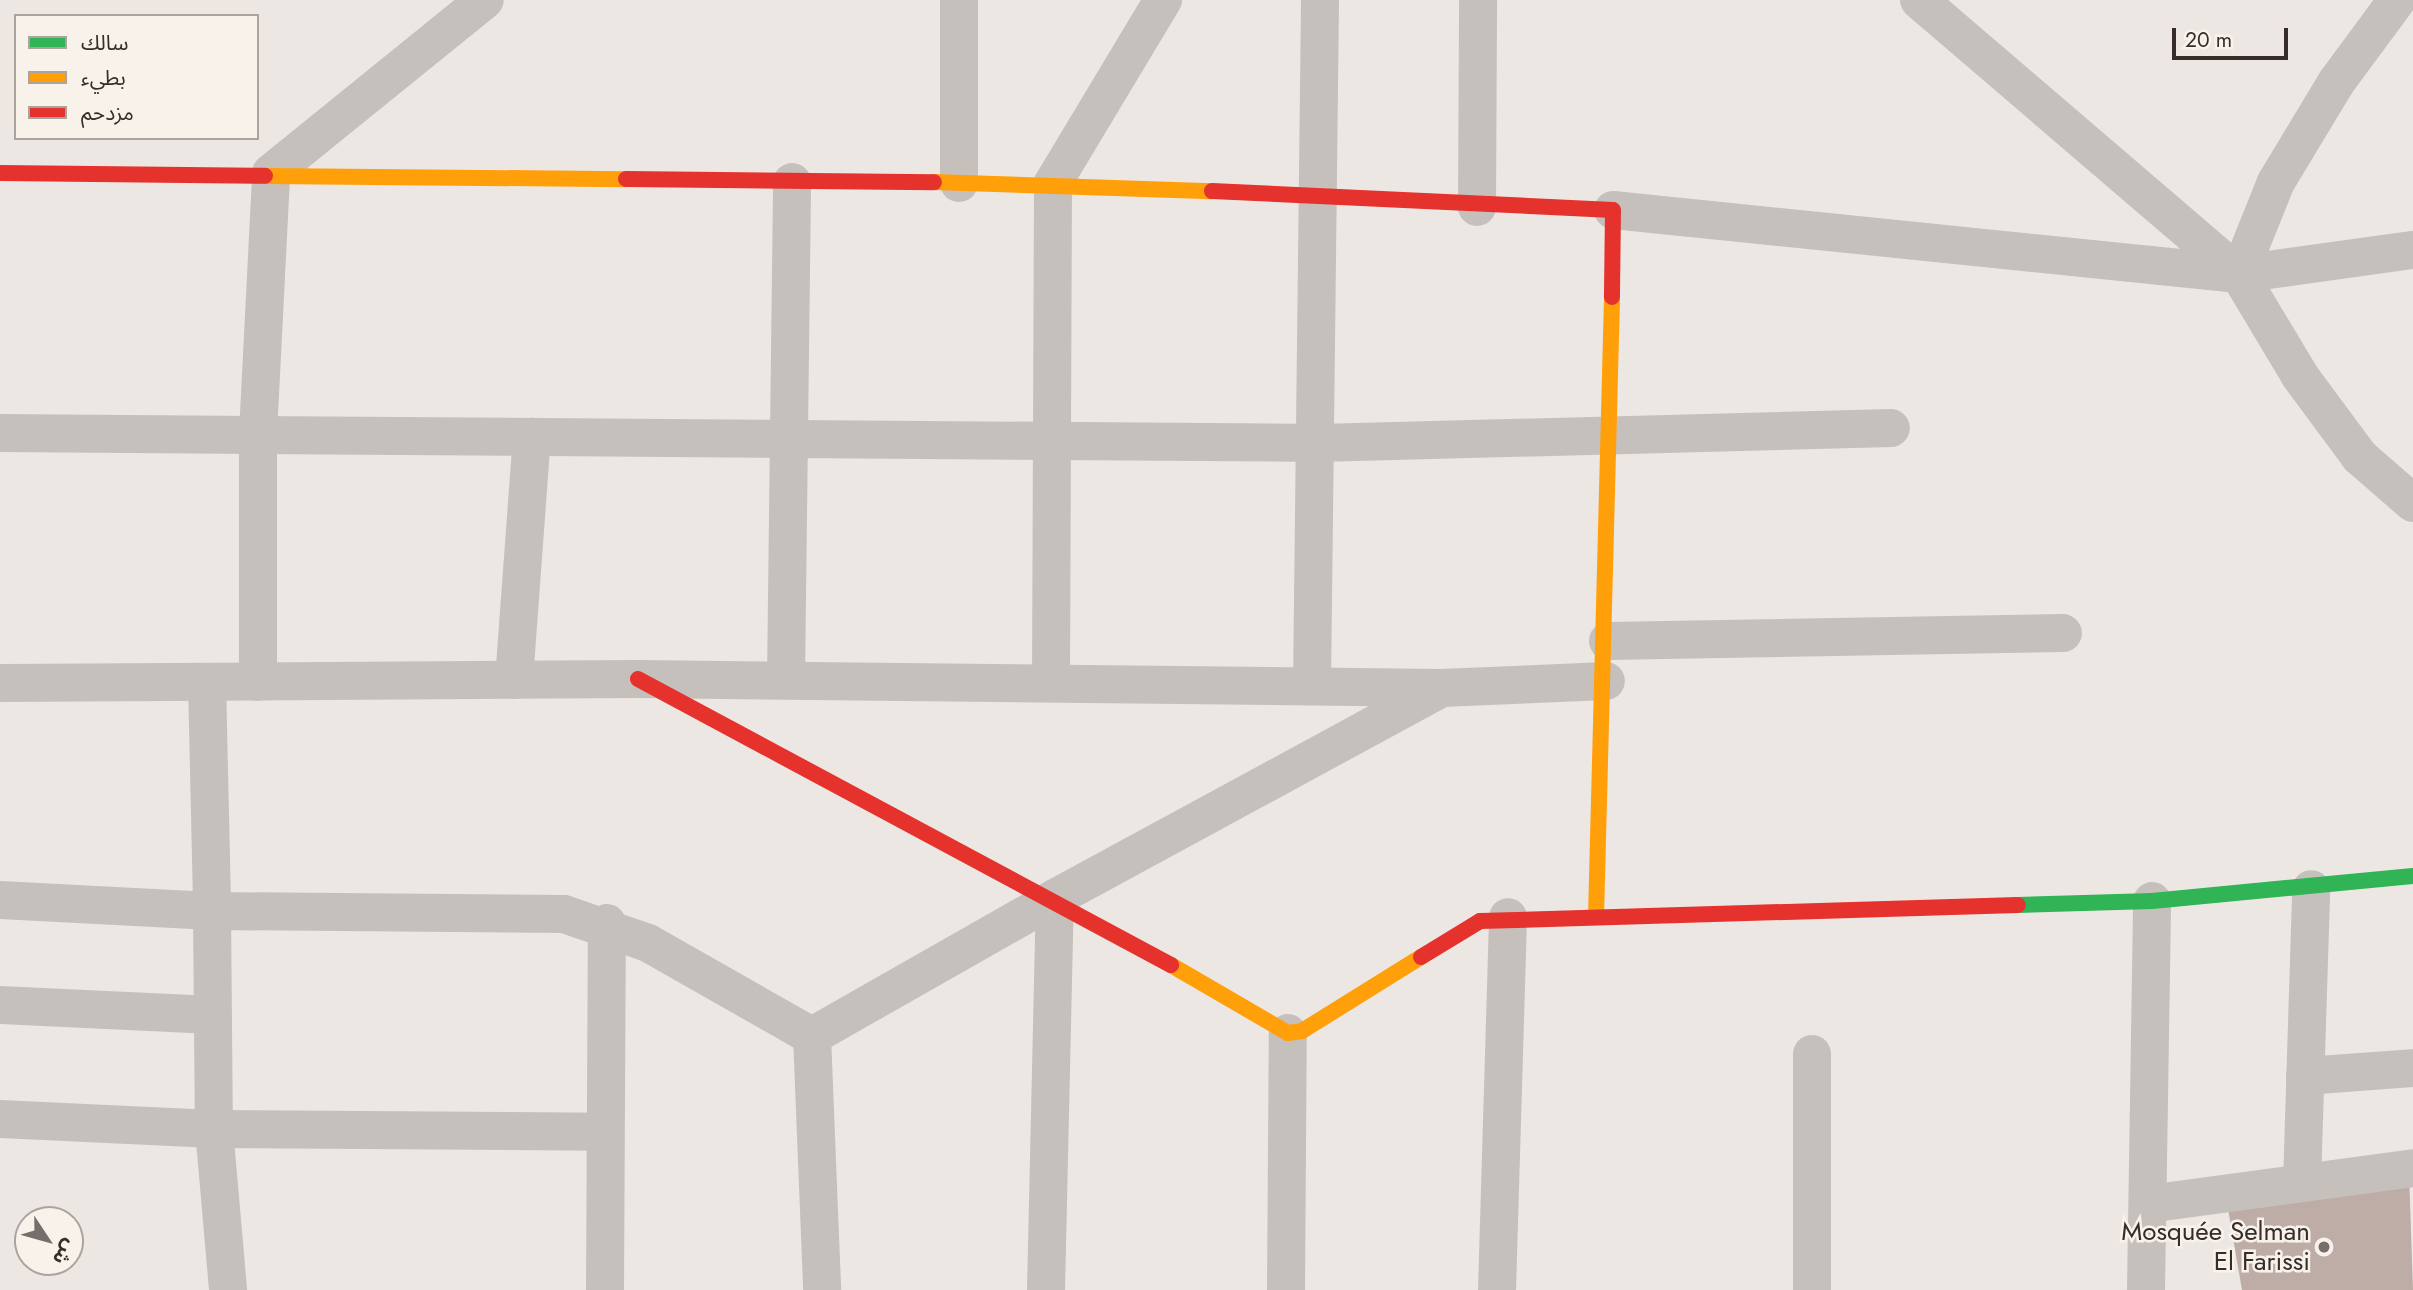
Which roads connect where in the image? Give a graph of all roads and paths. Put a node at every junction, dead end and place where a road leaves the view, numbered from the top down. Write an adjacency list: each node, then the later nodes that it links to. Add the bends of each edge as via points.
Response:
1 (485, 0): 9 (street)
2 (960, 0): 11 (street)
3 (1163, 0): 12 (street)
4 (1320, 0): 13 (street)
5 (1478, 0): 14 (street)
6 (1919, 0): 17 (street)
7 (2397, 0): 17 (street, via 2337,81 2276,182)
8 (0, 173): 9 (street)
9 (271, 173): 10 (street); 20 (street)
10 (792, 182): 11 (street); 22 (street)
11 (959, 183): 12 (street)
12 (1054, 183): 13 (street); 24 (street)
13 (1314, 195): 14 (street); 25 (street)
14 (1477, 207): 15 (street)
15 (1612, 210): 17 (street); 23 (street)
16 (2413, 250): 17 (street)
17 (2239, 275): 26 (street, via 2300,376 2360,457)
18 (1891, 428): 23 (street)
19 (0, 433): 20 (street)
20 (258, 434): 21 (street); 34 (street)
21 (532, 437): 22 (street); 30 (street)
22 (789, 438): 24 (street); 31 (street)
23 (1609, 439): 25 (street); 28 (street)
24 (1054, 440): 25 (street); 36 (street)
25 (1319, 443): 37 (street)
26 (2413, 503)
27 (2063, 633): 28 (street)
28 (1608, 641): 32 (street)
29 (638, 678): 30 (street); 31 (street); 41 (street)
30 (514, 680): 34 (street)
31 (786, 680): 36 (street)
32 (1606, 681): 38 (street); 45 (street)
33 (207, 682): 34 (street); 35 (street); 44 (street)
34 (258, 682)
35 (0, 683)
36 (1051, 684): 37 (street)
37 (1312, 686): 38 (street)
38 (1441, 688): 41 (street)
39 (2413, 876): 40 (street)
40 (2311, 889): 43 (street); 54 (street)
41 (1055, 898): 50 (street); 51 (street); 64 (street)
42 (0, 900): 44 (street)
43 (2152, 901): 45 (street); 60 (street)
44 (212, 911): 47 (street, via 564,914); 49 (street)
45 (1596, 916): 46 (street)
46 (1508, 917): 50 (street, via 1480,921 1302,1031); 66 (street)
47 (607, 923): 51 (street); 57 (street)
48 (0, 1005): 49 (street)
49 (213, 1015): 56 (street)
50 (1288, 1033): 65 (street)
51 (812, 1036): 63 (street)
52 (1812, 1054): 67 (street)
53 (2413, 1068): 54 (street)
54 (2305, 1076): 59 (street)
55 (0, 1119): 56 (street)
56 (214, 1129): 57 (street); 61 (street)
57 (602, 1132): 62 (street)
58 (2413, 1168): 59 (street)
59 (2302, 1183): 60 (street)
60 (2148, 1204): 68 (street)
61 (228, 1290)
62 (605, 1290)
63 (822, 1290)
64 (1046, 1290)
65 (1286, 1290)
66 (1497, 1290)
67 (1812, 1290)
68 (2146, 1290)

